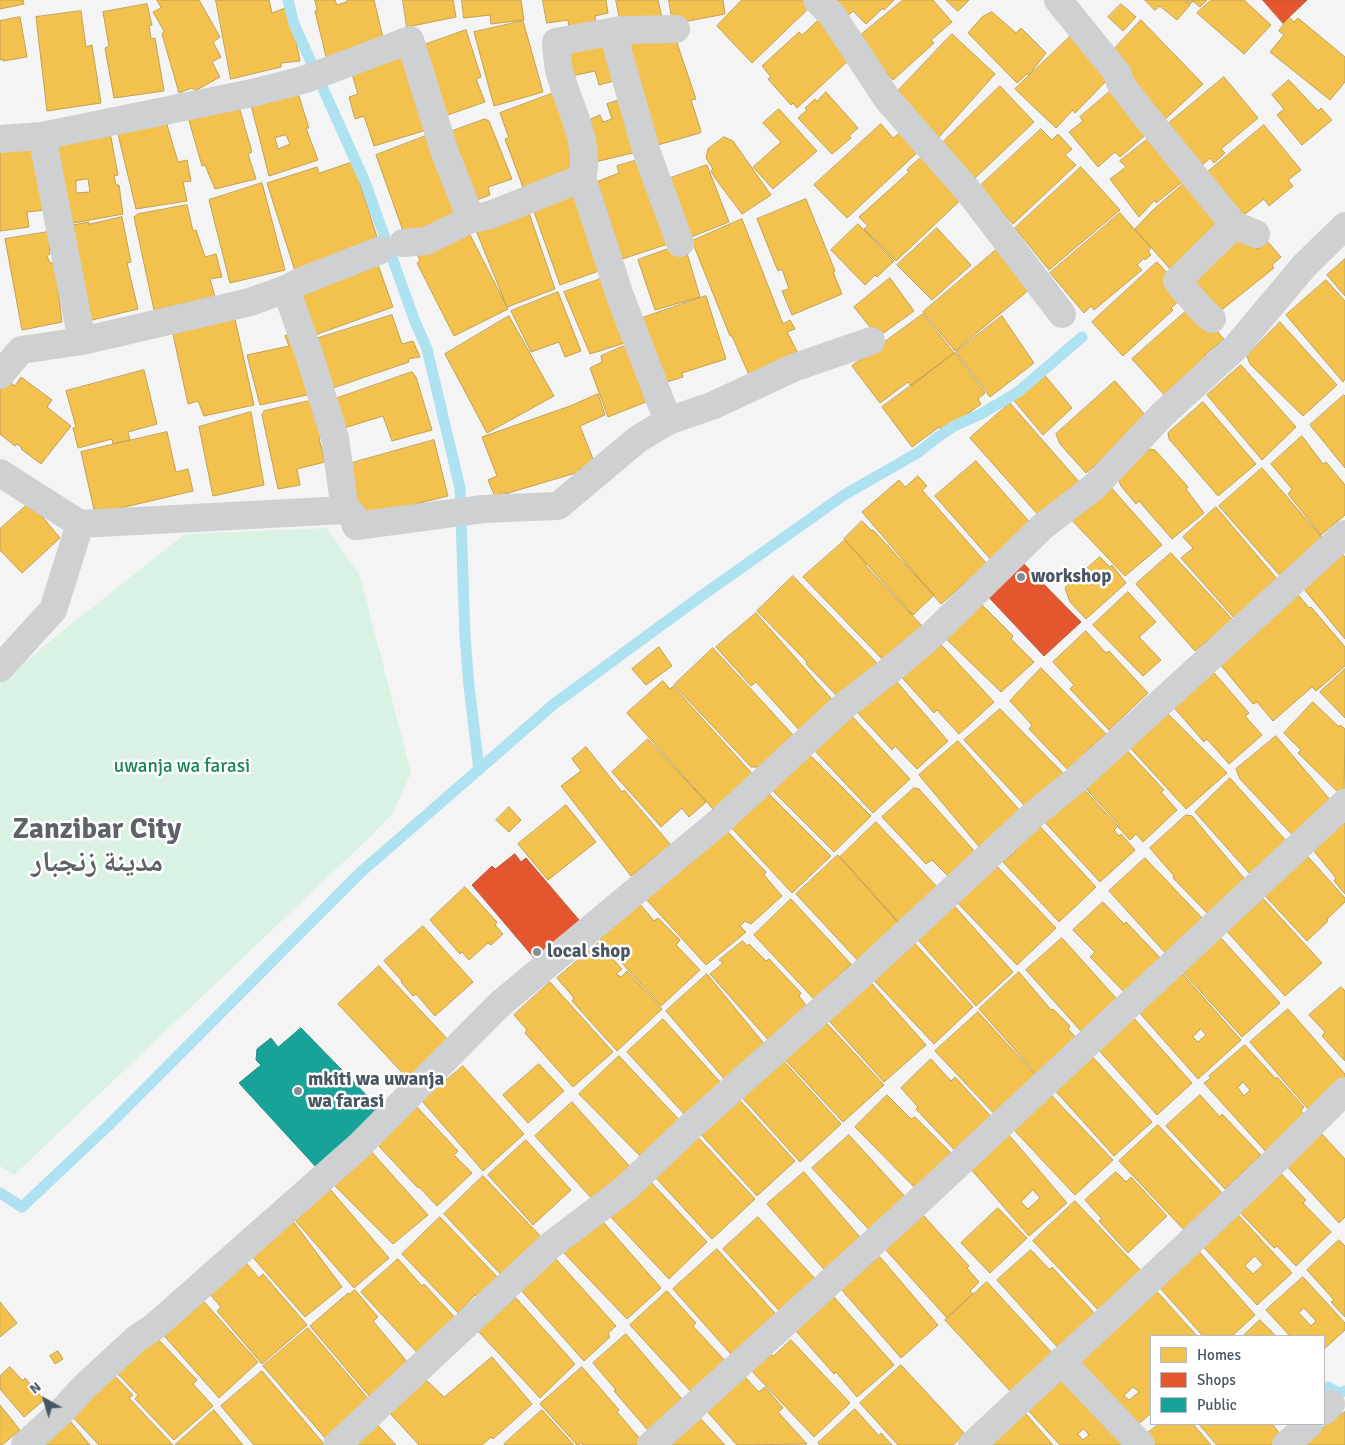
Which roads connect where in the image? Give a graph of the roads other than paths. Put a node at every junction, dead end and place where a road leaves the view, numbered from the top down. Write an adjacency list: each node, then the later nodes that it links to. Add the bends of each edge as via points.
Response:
1 (817, 0): 12 (street, via 832,15 888,100 970,193)
2 (1058, 0): 13 (street, via 1118,74 1120,83 1144,114 1245,230 1177,280)
3 (676, 29): 4 (street)
4 (621, 30): 7 (street, via 556,42 560,74 584,149); 10 (street, via 617,48 647,153)
5 (42, 136): 6 (street); 8 (street, via 252,94 309,79 410,40 445,153); 14 (street)
6 (0, 139)
7 (582, 178): 8 (street, via 490,215); 17 (street, via 620,296)
8 (471, 219): 11 (street, via 426,241 392,247)
9 (1345, 226): 27 (street, via 1305,265 1236,347 1162,415 1095,486 1042,527 933,634 844,706 720,821 500,1004 359,1146 154,1327 136,1339)
10 (680, 243)
11 (286, 289): 14 (street, via 250,302); 19 (street, via 335,438)
12 (1062, 314)
13 (1212, 319)
14 (82, 341): 16 (street, via 21,350)
15 (871, 341): 17 (street, via 793,368 714,405)
16 (0, 374)
17 (668, 421): 19 (street, via 638,439 558,506 483,509 356,526 352,514)
18 (0, 473): 20 (street)
19 (345, 510): 20 (street)
20 (80, 524): 22 (street, via 53,610)
21 (1345, 534): 28 (street, via 625,1188 551,1245)
22 (0, 668)
23 (1345, 803): 29 (street, via 918,1202)
24 (1345, 1091): 25 (street, via 1192,1240)
25 (1061, 1361): 30 (street); 31 (street)
26 (1308, 1425): 32 (street)
27 (25, 1445)
28 (337, 1445)
29 (651, 1445)
30 (972, 1445)
31 (1140, 1445)
32 (1286, 1445)

